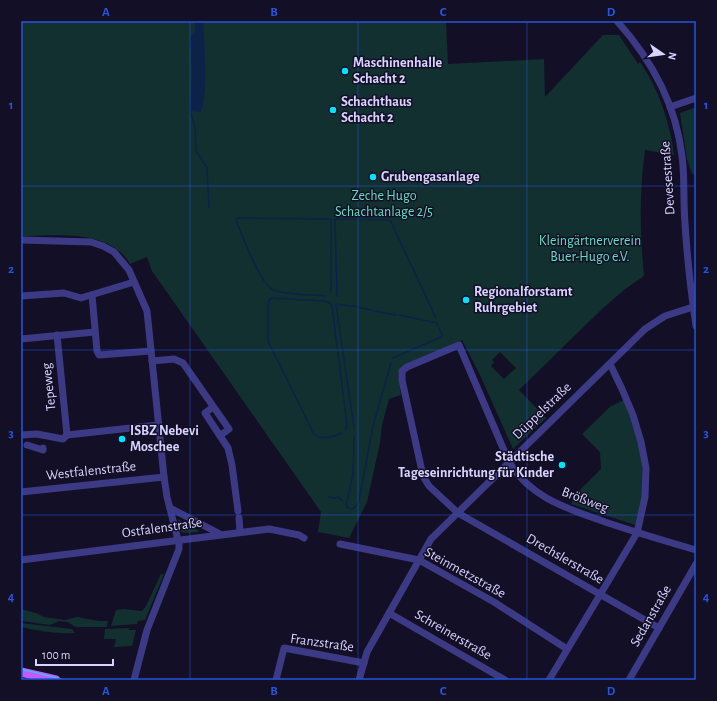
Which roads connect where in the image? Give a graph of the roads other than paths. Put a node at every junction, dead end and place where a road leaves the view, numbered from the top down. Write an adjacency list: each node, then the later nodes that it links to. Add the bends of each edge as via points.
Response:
1 (617, 21): 3 (street, Devesestraße, via 636,43 659,81)
2 (696, 98): 3 (street)
3 (670, 107): 8 (street, Devesestraße, via 682,155 686,244)
4 (21, 240): 5 (street, via 90,242 103,246 122,260)
5 (134, 282): 6 (street); 14 (street, via 147,311)
6 (92, 295): 7 (street, via 81,298 64,293); 10 (street)
7 (21, 296)
8 (695, 306): 9 (street, Devesestraße); 16 (street, Düppelstraße, via 665,316 645,329)
9 (696, 326)
10 (95, 332): 11 (street); 14 (street, via 97,351 100,355)
11 (57, 335): 12 (street); 19 (street, Tepeweg)
12 (21, 339)
13 (458, 345): 22 (street, Brößweg); 26 (street, Drechslerstraße, via 407,367 401,374 423,476 429,486)
14 (151, 350): 15 (street)
15 (152, 361): 17 (street); 27 (street, via 180,361 229,429 221,435 228,448 232,465)
16 (610, 364): 22 (street, Düppelstraße); 28 (street, via 633,415 646,468 646,497)
17 (158, 425): 19 (street); 23 (street)
18 (21, 435): 19 (street, via 37,434 63,439)
19 (67, 435)
20 (27, 445): 21 (street)
21 (43, 448)
22 (509, 462): 26 (street, Düppelstraße); 28 (street, Brößweg, via 530,486 554,503)
23 (164, 477): 24 (street, Westfalenstraße); 25 (street)
24 (21, 492)
25 (170, 508): 29 (street); 31 (street)
26 (458, 513): 35 (street, Düppelstraße, via 431,539); 37 (street, Drechslerstraße)
27 (240, 531): 29 (street, Ostfalenstraße); 30 (street, Ostfalenstraße, via 269,528)
28 (636, 533): 33 (street, Brößweg); 37 (street)
29 (220, 534): 31 (street, Ostfalenstraße)
30 (304, 538)
31 (178, 539): 34 (street, Ostfalenstraße); 44 (street, via 178,552 147,630)
32 (340, 544): 35 (street, Steinmetzstraße)
33 (696, 550)
34 (21, 560)
35 (419, 560): 38 (street, Düppelstraße); 40 (street, Steinmetzstraße, via 494,602)
36 (696, 564): 39 (street, Sedanstraße)
37 (600, 594): 39 (street, Drechslerstraße); 40 (street)
38 (389, 613): 41 (street, Düppelstraße); 47 (street, Schreinerstraße)
39 (659, 628): 49 (street, Sedanstraße)
40 (567, 649): 48 (street)
41 (364, 662): 45 (street, Franzstraße, via 284,648); 46 (street, Düppelstraße)
42 (21, 672): 43 (main road)
43 (56, 680)
44 (134, 680)
45 (276, 680)
46 (359, 680)
47 (505, 680)
48 (549, 680)
49 (629, 680)

